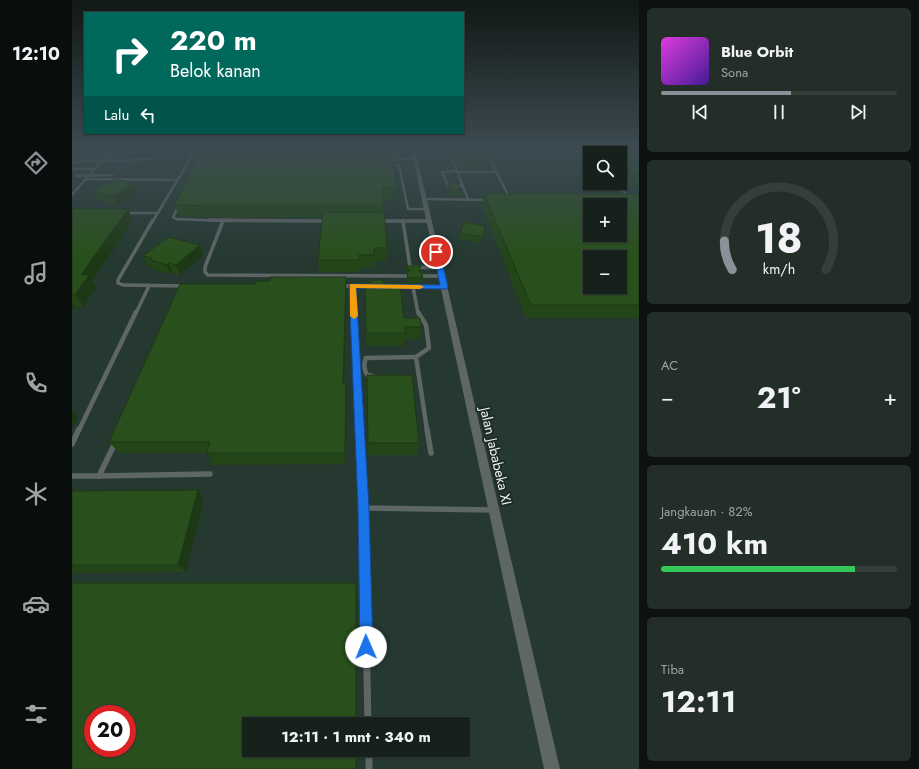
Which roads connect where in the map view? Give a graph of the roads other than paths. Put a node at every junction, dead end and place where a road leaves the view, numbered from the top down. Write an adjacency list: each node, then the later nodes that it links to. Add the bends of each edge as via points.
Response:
1 (80, 185): 9 (lane)
2 (173, 185): 20 (lane)
3 (403, 185): 18 (lane, via 408,209)
4 (421, 185): 18 (street, Jalan Jababeka XI)
5 (448, 185): 7 (lane)
6 (502, 185): 15 (lane)
7 (462, 186): 12 (lane)
8 (622, 190): 10 (lane)
9 (72, 194)
10 (630, 199): 11 (lane)
11 (634, 199)
12 (468, 200): 13 (lane); 18 (lane)
13 (496, 200)
14 (503, 200): 15 (lane)
15 (510, 200): 16 (lane)
16 (517, 200)
17 (181, 202): 21 (lane, via 174,218)
18 (425, 204): 25 (street, Jalan Jababeka XI)
19 (119, 213): 20 (lane)
20 (158, 213): 29 (lane, via 118,280 118,283 123,285)
21 (223, 221): 22 (lane); 27 (lane, via 205,267 208,275)
22 (333, 221)
23 (372, 221): 24 (lane)
24 (402, 221): 25 (lane); 26 (lane, via 410,267)
25 (429, 221): 26 (street, Jalan Jababeka XI)
26 (441, 272): 28 (lane); 37 (street, Jalan Jababeka XI)
27 (406, 276)
28 (421, 276)
29 (149, 286): 30 (lane); 44 (lane)
30 (186, 286): 31 (lane); 38 (lane)
31 (194, 286)
32 (337, 286): 33 (lane)
33 (353, 286): 34 (lane); 49 (lane)
34 (375, 286)
35 (390, 286): 36 (lane)
36 (413, 287): 37 (lane); 39 (lane, via 418,314 426,325 430,348)
37 (444, 287): 50 (street, Jalan Jababeka XI)
38 (182, 293)
39 (416, 357): 40 (lane, via 366,358 364,364 367,375); 42 (lane)
40 (378, 376)
41 (412, 376): 42 (lane)
42 (419, 376): 45 (lane)
43 (118, 434): 48 (lane)
44 (72, 444)
45 (431, 453)
46 (210, 474): 48 (lane)
47 (72, 476): 48 (lane)
48 (99, 476)
49 (364, 508): 50 (lane); 51 (lane)
50 (494, 510): 54 (street, Jalan Jababeka XI)
51 (368, 717)
52 (369, 757): 53 (lane)
53 (369, 769)
54 (552, 769)

